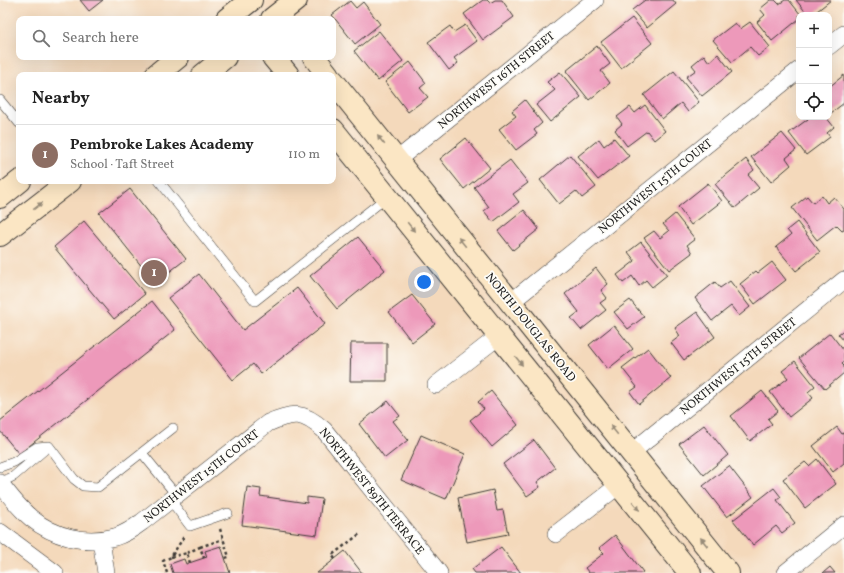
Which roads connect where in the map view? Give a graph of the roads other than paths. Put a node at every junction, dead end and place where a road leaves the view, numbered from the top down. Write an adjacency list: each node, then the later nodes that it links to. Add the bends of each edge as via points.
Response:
1 (296, 0): 3 (main road)
2 (595, 0): 19 (street, NORTHWEST 16TH STREET)
3 (275, 13)
4 (844, 34): 5 (street)
5 (832, 44)
6 (174, 60): 10 (main road)
7 (221, 60): 11 (main road)
8 (276, 60): 12 (main road)
9 (316, 60): 13 (main road)
10 (160, 72)
11 (207, 72)
12 (286, 72)
13 (326, 72)
14 (796, 72): 28 (street, NORTHWEST 15TH COURT)
15 (336, 85): 19 (main road, NORTH DOUGLAS ROAD, one-way to 15)
16 (0, 100): 17 (lane)
17 (16, 119)
18 (336, 134): 24 (main road)
19 (397, 160): 27 (main road, NORTH DOUGLAS ROAD, one-way to 19)
20 (16, 184): 23 (main road)
21 (66, 184): 25 (main road, one-way to 21)
22 (161, 184): 24 (lane, via 255,301)
23 (0, 196)
24 (387, 197): 27 (main road, via 413,205 457,258); 29 (main road, one-way to 29)
25 (0, 235)
26 (844, 280): 34 (street, NORTHWEST 15TH STREET)
27 (496, 284): 28 (main road, NORTH DOUGLAS ROAD)
28 (511, 302): 34 (main road, NORTH DOUGLAS ROAD, one-way to 28)
29 (499, 336): 30 (street); 38 (main road, one-way to 38)
30 (436, 385)
31 (300, 415): 39 (street, NORTHWEST 15TH COURT, via 285,415 268,423); 47 (street, NORTHWEST 89TH TERRACE, via 313,420 324,430)
32 (173, 428): 35 (lane)
33 (49, 446): 35 (lane, via 83,486 98,487); 36 (lane, via 37,447 14,462); 37 (lane, via 14,476)
34 (632, 452): 49 (main road, NORTH DOUGLAS ROAD, one-way to 34)
35 (142, 453): 39 (lane)
36 (0, 467)
37 (0, 483): 44 (street, via 20,507 40,525 54,533 86,540)
38 (619, 485): 43 (street); 48 (main road, one-way to 48)
39 (174, 498): 40 (lane, via 190,526); 44 (street, NORTHWEST 15TH COURT, via 130,530 116,537)
40 (228, 513)
41 (844, 526): 50 (street)
42 (0, 532): 45 (street)
43 (556, 534)
44 (101, 540): 46 (street)
45 (55, 573)
46 (106, 573)
47 (439, 573)
48 (690, 573)
49 (728, 573)
50 (785, 573)

